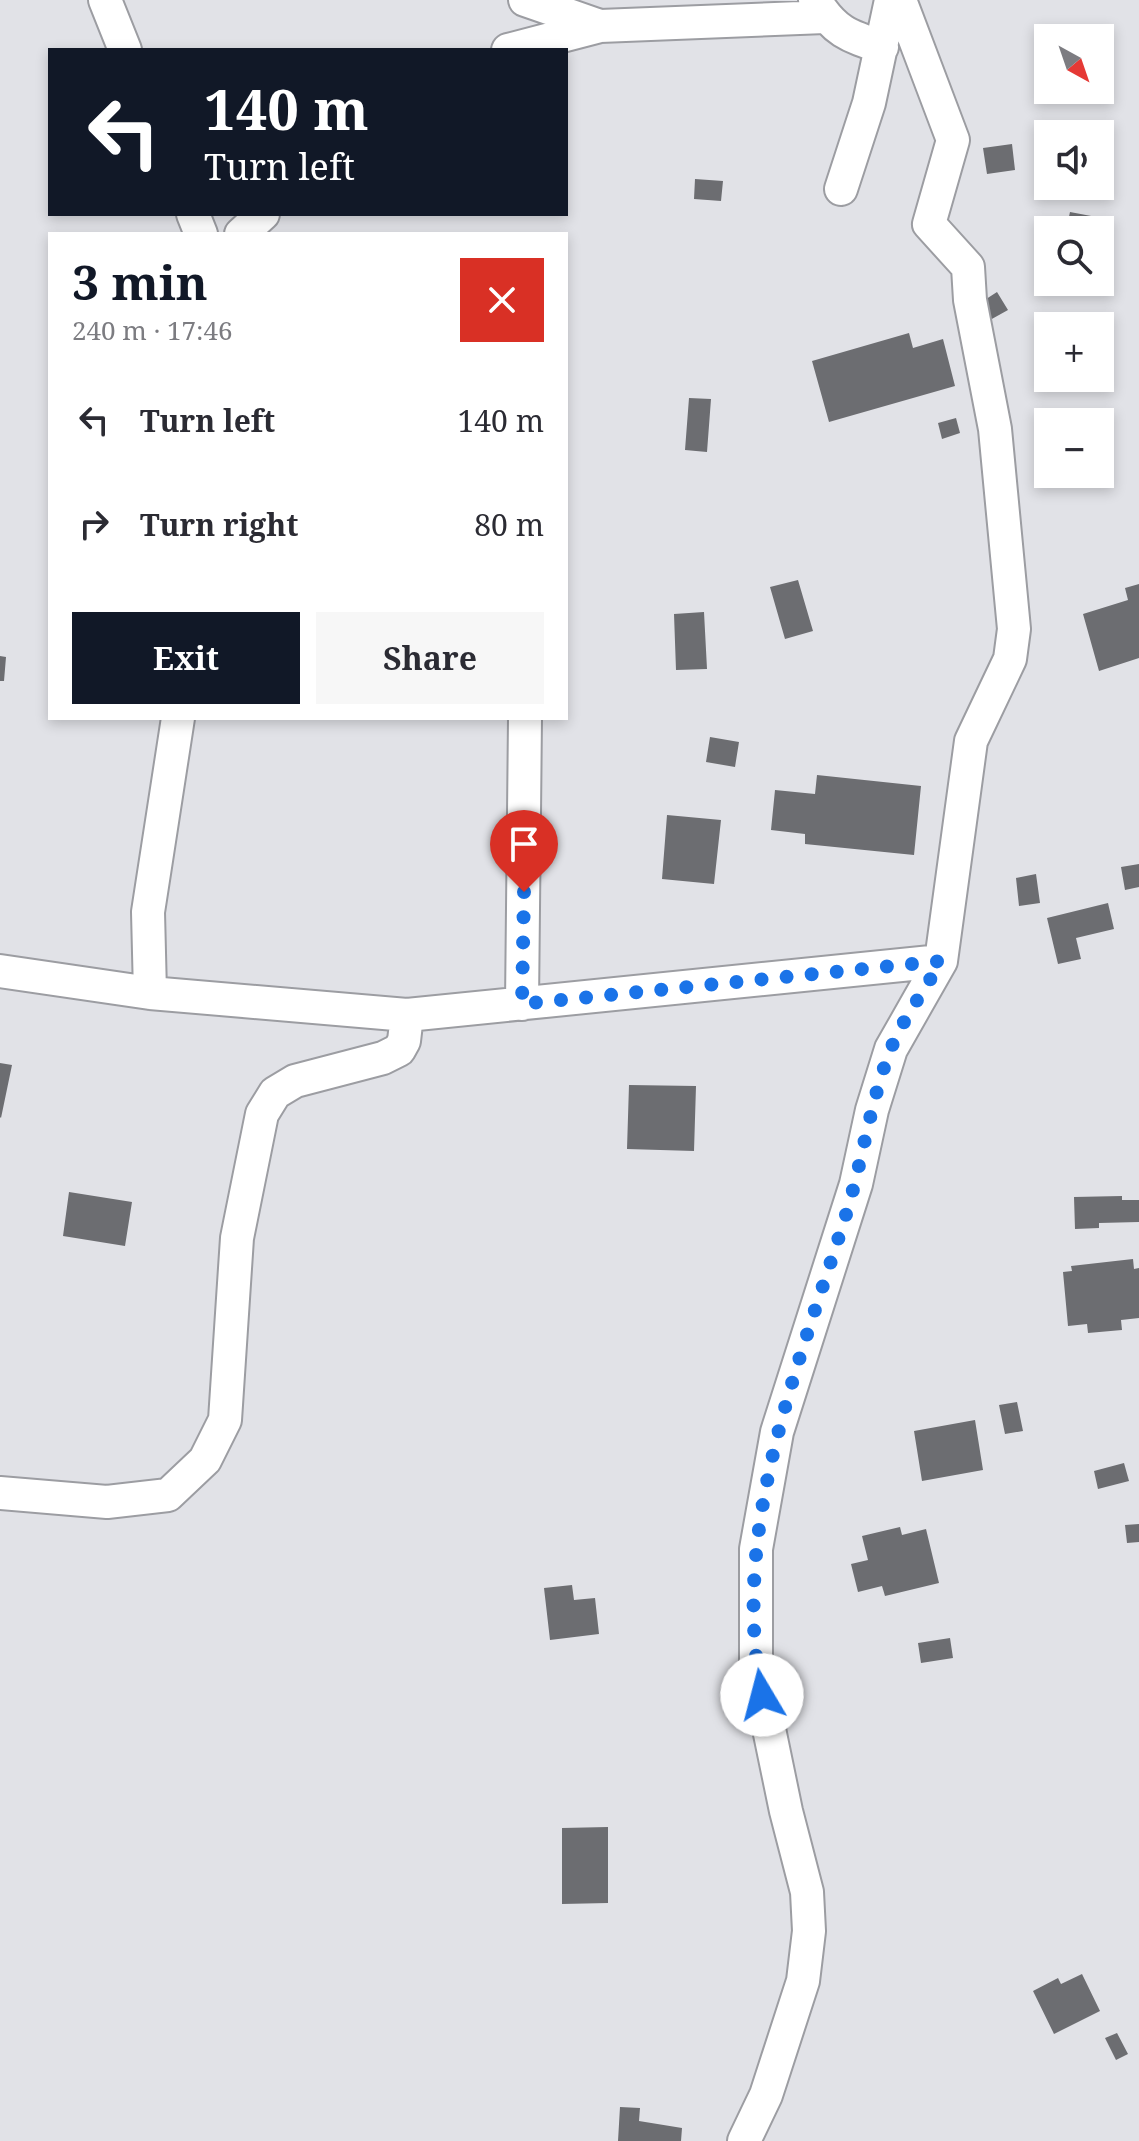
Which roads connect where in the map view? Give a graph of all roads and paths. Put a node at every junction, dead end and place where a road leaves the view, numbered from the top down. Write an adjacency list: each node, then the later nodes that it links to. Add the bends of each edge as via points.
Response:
1 (105, 0): 8 (street)
2 (525, 0): 6 (street)
3 (891, 0): 7 (street)
4 (900, 0): 15 (street, via 953,140 929,224 968,267 995,429 1014,629 1010,659 971,741)
5 (820, 8): 6 (street); 7 (street, via 845,35)
6 (600, 26): 9 (street)
7 (882, 47): 10 (street)
8 (124, 48)
9 (516, 48)
10 (841, 189)
11 (261, 216): 12 (street)
12 (243, 232)
13 (178, 720): 17 (street, via 148,912)
14 (525, 720): 18 (street)
15 (941, 961): 18 (street); 21 (street, via 891,1049 856,1184 777,1432 756,1549 756,1666 807,1892 809,1931 803,1981 766,2095)
16 (0, 971): 17 (street)
17 (150, 993): 19 (street)
18 (522, 1004): 19 (street)
19 (407, 1015): 20 (street, via 399,1050 295,1081 275,1093 262,1114 235,1250 225,1420 205,1460 168,1495 107,1502)
20 (0, 1493)
21 (744, 2141)

